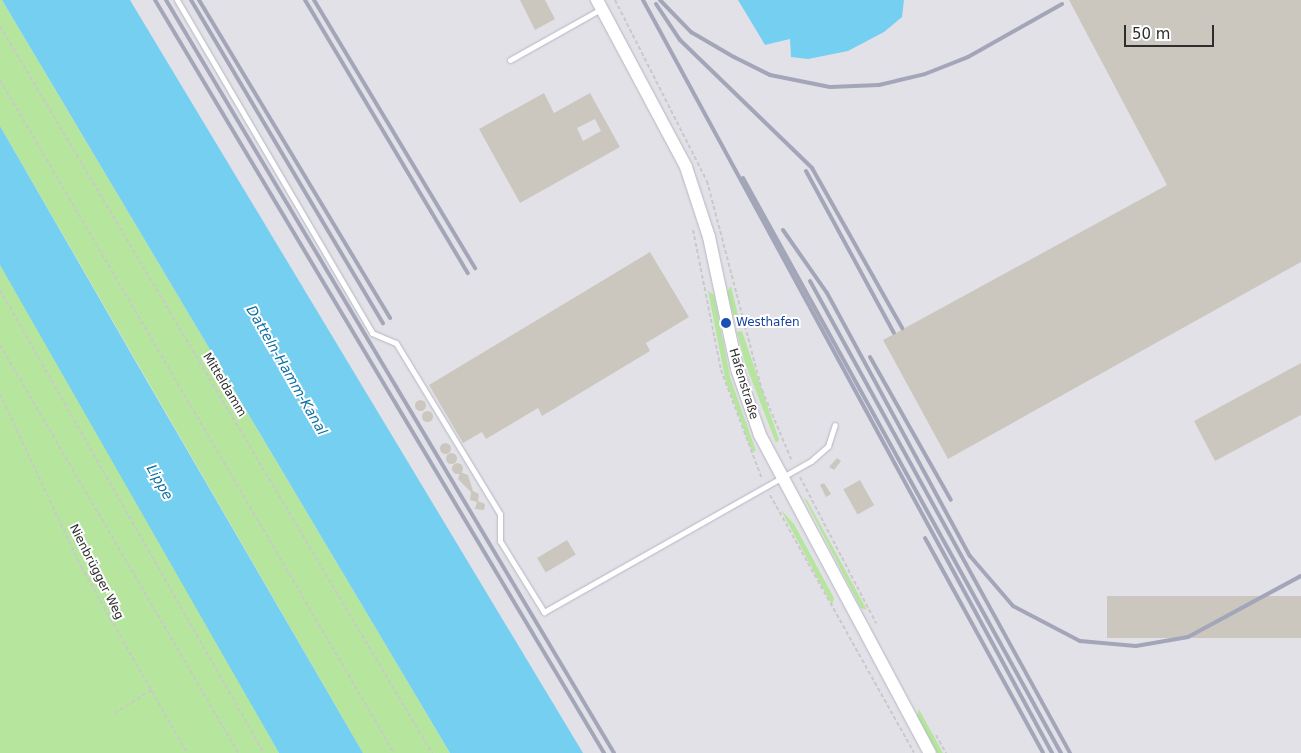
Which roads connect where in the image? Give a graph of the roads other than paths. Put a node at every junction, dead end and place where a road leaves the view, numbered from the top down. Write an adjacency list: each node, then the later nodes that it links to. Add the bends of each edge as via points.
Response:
1 (177, 0): 5 (lane, via 372,333 396,343 500,514 500,541 544,612)
2 (599, 5): 3 (lane); 5 (street, Hafenstraße, via 686,166 709,237 743,389)
3 (510, 60)
4 (835, 425): 5 (lane, via 828,446)
5 (781, 478): 6 (street, Hafenstraße)
6 (930, 753)

